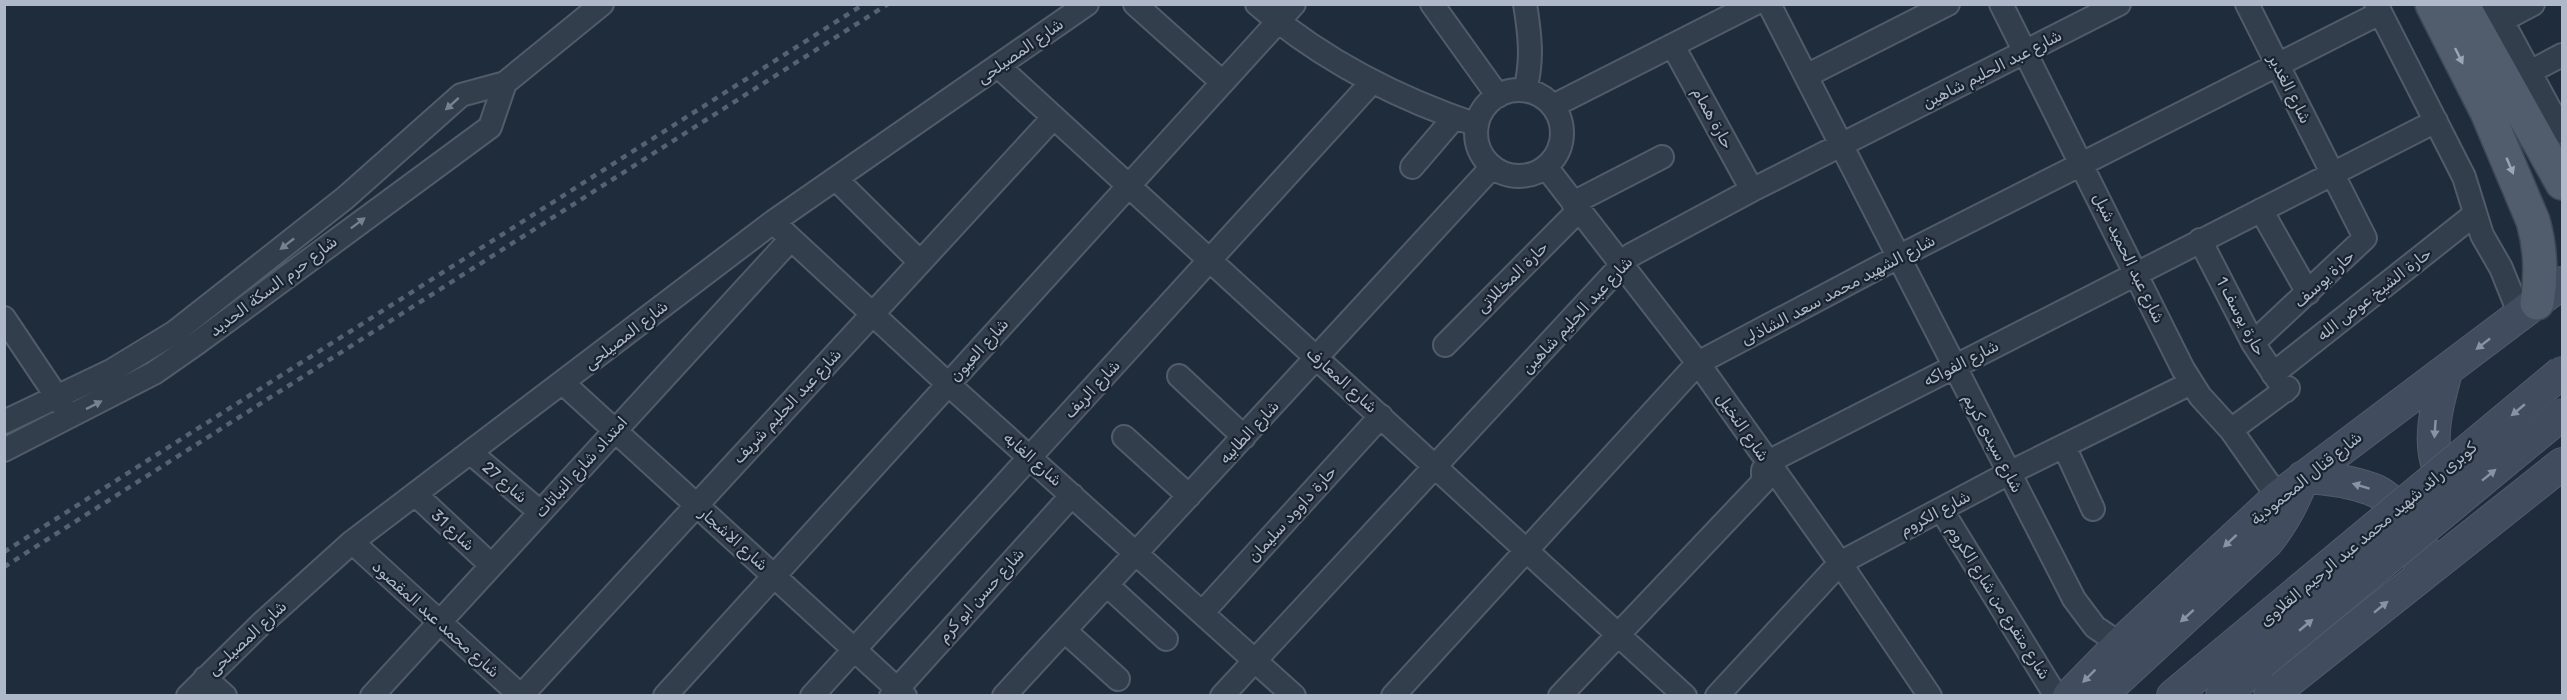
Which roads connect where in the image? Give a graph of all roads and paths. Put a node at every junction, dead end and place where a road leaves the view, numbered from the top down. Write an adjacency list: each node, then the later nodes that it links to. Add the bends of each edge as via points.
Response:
1 (1087, 4): 24 (street, شارع المصيلحى)
2 (1135, 4): 26 (street)
3 (1257, 4): 19 (street)
4 (1294, 4): 19 (street, شارع العيون)
5 (1432, 4): 31 (street)
6 (1525, 4): 29 (street, via 1532,49)
7 (1754, 4): 20 (street)
8 (1769, 4): 25 (street, شارع سيدى كريم)
9 (1948, 4): 25 (street)
10 (2001, 4): 21 (street, شارع عبد الحميد شبل)
11 (2119, 4): 21 (street, شارع عبد الحليم شاهين)
12 (2432, 4): 30 (main road, one-way to 30)
13 (2462, 4): 30 (main road)
14 (2533, 4): 18 (street)
15 (2248, 5): 23 (street, شارع الغدير)
16 (587, 9): 28 (street, شارع حرم السكة الحديد)
17 (2378, 9): 23 (street, شارع الشهيد محمد سعد الشاذلى); 35 (street)
18 (2497, 13): 30 (street)
19 (1278, 22): 26 (street, شارع العيون); 27 (street)
20 (1673, 46): 32 (street); 48 (street, حارة همام)
21 (2024, 52): 38 (street, شارع عبد الحليم شاهين); 40 (street, شارع عبد الحميد شبل)
22 (2562, 55): 30 (street)
23 (2278, 65): 40 (street, شارع الشهيد محمد سعد الشاذلى); 44 (street, شارع الغدير)
24 (998, 66): 33 (street, شارع المعارف); 45 (street, شارع المصيلحى)
25 (1806, 76): 38 (street, شارع سيدى كريم)
26 (1222, 82): 47 (street, شارع العيون)
27 (1372, 82): 34 (street); 56 (street, شارع الريف)
28 (505, 83): 77 (street, شارع حرم السكة الحديد, one-way to 77, via 461,95 345,198 175,332); 80 (street, شارع حرم السكة الحديد, one-way to 28, via 154,373 490,127)
29 (1525, 90): 31 (street); 32 (street)
30 (2510, 94): 37 (street); 46 (main road); 62 (main road, one-way to 62, via 2541,271)
31 (1498, 96): 36 (street, via 1488,104)
32 (1553, 106): 43 (street, via 1563,138)
33 (1054, 117): 47 (street, شارع المعارف); 57 (street, شارع عبد الحليم شريف)
34 (1454, 118): 36 (street); 41 (street)
35 (2436, 121): 44 (street, شارع الفواكه); 51 (street, via 2464,177)
36 (1477, 125): 42 (street, via 1479,148)
37 (2562, 132)
38 (1840, 145): 48 (street, شارع عبد الحليم شاهين); 55 (street, شارع سيدى كريم)
39 (1662, 157): 49 (street, حارة المخللاتى)
40 (2083, 165): 55 (street, شارع الشهيد محمد سعد الشاذلى); 59 (street, شارع عبد الحميد شبل)
41 (1412, 166)
42 (1492, 167): 43 (street, via 1514,176 1536,173); 67 (street, شارع الطابيه)
43 (1546, 167): 49 (street, شارع النخيل)
44 (2332, 173): 50 (street, شارع الفواكه); 61 (street, حارة يوسف, via 2365,240)
45 (836, 179): 52 (street, شارع المصيلحى); 57 (street)
46 (2562, 183)
47 (1128, 185): 56 (street, شارع المعارف); 75 (street, شارع العيون)
48 (1752, 190): 58 (street, شارع عبد الحليم شاهين, via 1642,248)
49 (1576, 206): 58 (street, شارع النخيل); 66 (street, حارة المخللاتى)
50 (2261, 210): 54 (street, شارع الفواكه); 61 (street)
51 (2475, 214): 62 (street, via 2482,235); 76 (street, حارة الشيخ عوض الله)
52 (773, 222): 53 (street, شارع الغابه); 73 (street, شارع المصيلحى)
53 (791, 239): 63 (street, شارع الغابه); 82 (street, امتداد شارع النباتات)
54 (2200, 240): 59 (street, شارع الفواكه); 65 (street, حارة يوسف 1)
55 (1898, 257): 68 (street, شارع الشهيد محمد سعد الشاذلى); 69 (street, شارع سيدى كريم)
56 (1210, 260): 67 (street, شارع المعارف); 89 (street, شارع الريف)
57 (920, 262): 63 (street, شارع عبد الحليم شريف)
58 (1622, 266): 68 (street, شارع النخيل); 92 (street, شارع عبد الحليم شاهين)
59 (2137, 272): 69 (street, شارع الفواكه); 74 (street, شارع عبد الحميد شبل)
60 (2562, 283): 62 (street, شارع قنال المحمودية)
61 (2308, 293): 65 (street, حارة يوسف)
62 (2529, 309): 70 (street, شارع قنال المحمودية, one-way to 70)
63 (873, 313): 75 (street, شارع الغابه); 99 (street, شارع عبد الحليم شريف)
64 (4, 318): 77 (street)
65 (2253, 343): 76 (street, حارة يوسف 1)
66 (1445, 345)
67 (1318, 358): 79 (street, شارع المعارف); 85 (street, شارع الطابيه)
68 (1698, 363): 90 (street, شارع النخيل); 105 (street, شارع الشهيد محمد سعد الشاذلى)
69 (1953, 368): 90 (street, شارع الفواكه); 93 (street, شارع سيدى كريم)
70 (2446, 372): 94 (street, شارع قنال المحمودية); 103 (street, one-way to 103, via 2434,428 2438,470 2444,483 2469,511)
71 (2562, 372): 119 (street, كوبرى رائد شهيد محمد عبد الرحيم القلاوى, one-way to 119, bridge)
72 (1179, 376): 85 (street)
73 (563, 383): 82 (street, شارع الاشجار); 88 (street, شارع المصيلحى)
74 (2192, 383): 83 (street, شارع عبد الحميد شبل); 86 (street, شارع الكروم)
75 (948, 384): 89 (street, شارع الغابه); 109 (street, شارع العيون)
76 (2282, 384): 83 (street, حارة الشيخ عوض الله)
77 (58, 398): 80 (street); 81 (street, شارع حرم السكة الحديد)
78 (2562, 414): 119 (street, كوبرى رائد شهيد محمد عبد الرحيم القلاوى, one-way to 78, bridge)
79 (1381, 416): 92 (street, شارع المعارف); 112 (street, حارة داوود سليمان)
80 (70, 417): 87 (street, شارع حرم السكة الحديد)
81 (4, 422)
82 (614, 430): 99 (street, شارع الاشجار); 102 (street, امتداد شارع النباتات)
83 (2231, 430): 98 (street, شارع عبد الحميد شبل)
84 (1124, 437): 97 (street)
85 (1244, 437): 97 (street, شارع الطابيه)
86 (2064, 446): 93 (street, شارع الكروم); 101 (street)
87 (4, 450)
88 (471, 453): 95 (street, شارع المصيلحى); 102 (street, شارع 27)
89 (1030, 456): 96 (street, شارع الغابه); 118 (street, شارع الريف)
90 (1768, 462): 107 (street, شارع النخيل); 115 (street, via 1762,482)
91 (2562, 464): 103 (street)
92 (1435, 465): 105 (street, شارع المعارف); 120 (street, شارع عبد الحليم شاهين)
93 (2009, 473): 100 (street, شارع الكروم); 117 (street, شارع سيدى كريم, via 2074,600 2095,627)
94 (2303, 477): 98 (street, شارع قنال المحمودية); 110 (street, one-way to 94, via 2424,558 2421,538 2389,500 2356,484); 140 (street, one-way to 140, via 2283,522 2267,542)
95 (415, 494): 104 (street, شارع المصيلحى); 108 (street, شارع 31)
96 (1072, 495): 106 (street, شارع الغابه); 124 (street, شارع حسن ابو كرم)
97 (1189, 496): 106 (street, شارع الطابيه)
98 (2278, 496): 117 (street, شارع قنال المحمودية, one-way to 117)
99 (696, 504): 109 (street, شارع الاشجار); 128 (street, شارع عبد الحليم شريف)
100 (1941, 509): 107 (street, شارع الكروم); 138 (street, شارع متفرع من شارع الكروم)
101 (2093, 509)
102 (540, 512): 108 (street, امتداد شارع النباتات)
103 (2500, 515): 110 (street)
104 (352, 542): 113 (street, شارع محمد عبد المقصود); 121 (street, شارع المصيلحى)
105 (1527, 549): 115 (street, شارع المعارف); 133 (street, شارع الشهيد محمد سعد الشاذلى)
106 (1136, 553): 111 (street, شارع الطابيه); 112 (street, شارع الغابه)
107 (1840, 563): 136 (street, شارع الكروم); 137 (street, شارع النخيل)
108 (491, 565): 113 (street, امتداد شارع النباتات)
109 (774, 575): 118 (street, شارع الاشجار); 129 (street, شارع العيون)
110 (2418, 577): 143 (street, one-way to 110)
111 (1107, 585): 114 (street, شارع الطابيه); 116 (street)
112 (1202, 613): 120 (street, شارع الغابه)
113 (438, 621): 127 (street, امتداد شارع النباتات); 128 (street, شارع محمد عبد المقصود)
114 (1065, 631): 122 (street); 123 (street, شارع الطابيه)
115 (1617, 634): 134 (street); 135 (street, شارع المعارف)
116 (1166, 639)
117 (2120, 644): 139 (street, شارع قنال المحمودية, one-way to 139)
118 (855, 649): 124 (street, شارع الاشجار); 130 (street, شارع الريف)
119 (2250, 651): 141 (street, كوبرى رائد شهيد محمد عبد الرحيم القلاوى); 142 (street, كوبرى رائد شهيد محمد عبد الرحيم القلاوى)
120 (1255, 660): 131 (street, شارع عبد الحليم شاهين); 132 (street, شارع الغابه)
121 (205, 678): 125 (street, شارع المصيلحى); 126 (street)
122 (1118, 679)
123 (1014, 692)
124 (898, 693)
125 (188, 696)
126 (225, 696)
127 (372, 696)
128 (521, 696)
129 (665, 696)
130 (812, 696)
131 (1222, 696)
132 (1294, 696)
133 (1393, 696)
134 (1560, 696)
135 (1685, 696)
136 (1717, 696)
137 (1930, 696)
138 (2056, 696)
139 (2069, 696)
140 (2100, 696)
141 (2173, 696)
142 (2222, 696)
143 (2270, 696)

